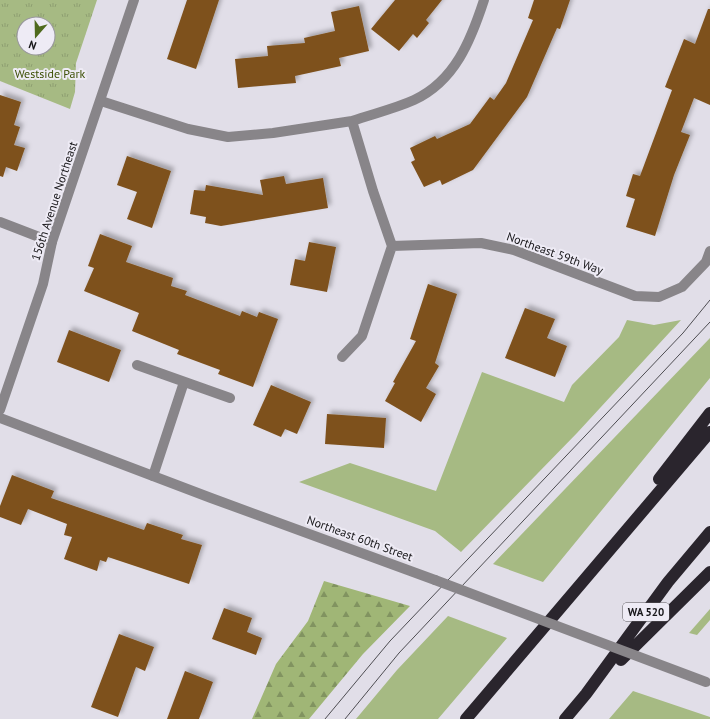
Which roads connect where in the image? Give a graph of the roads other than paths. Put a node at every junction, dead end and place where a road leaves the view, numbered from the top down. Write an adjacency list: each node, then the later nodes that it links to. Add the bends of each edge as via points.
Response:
1 (134, 0): 3 (street, 156th Avenue Northeast)
2 (484, 0): 4 (street, via 465,51 442,81 414,100)
3 (101, 101): 4 (street, via 188,129 228,137); 6 (street, 156th Avenue Northeast)
4 (352, 121): 7 (street)
5 (0, 222): 6 (street)
6 (52, 242): 13 (street, 156th Avenue Northeast, via 43,284)
7 (392, 246): 8 (street, Northeast 59th Way, via 481,243 514,250 635,296 659,298 682,287 706,262); 9 (street, via 362,336)
8 (710, 251)
9 (342, 357)
10 (137, 365): 11 (street)
11 (184, 382): 12 (street); 17 (street)
12 (230, 398)
13 (0, 410)
14 (710, 413): 20 (highway)
15 (0, 418): 17 (street, Northeast 60th Street)
16 (710, 432): 20 (highway)
17 (153, 476): 21 (street, Northeast 60th Street, bridge)
18 (710, 532): 22 (highway, WA 520, via 668,582)
19 (710, 572): 22 (highway)
20 (578, 585): 23 (highway)
21 (708, 682)
22 (586, 694): 24 (highway, WA 520)
23 (466, 719)
24 (565, 719)

